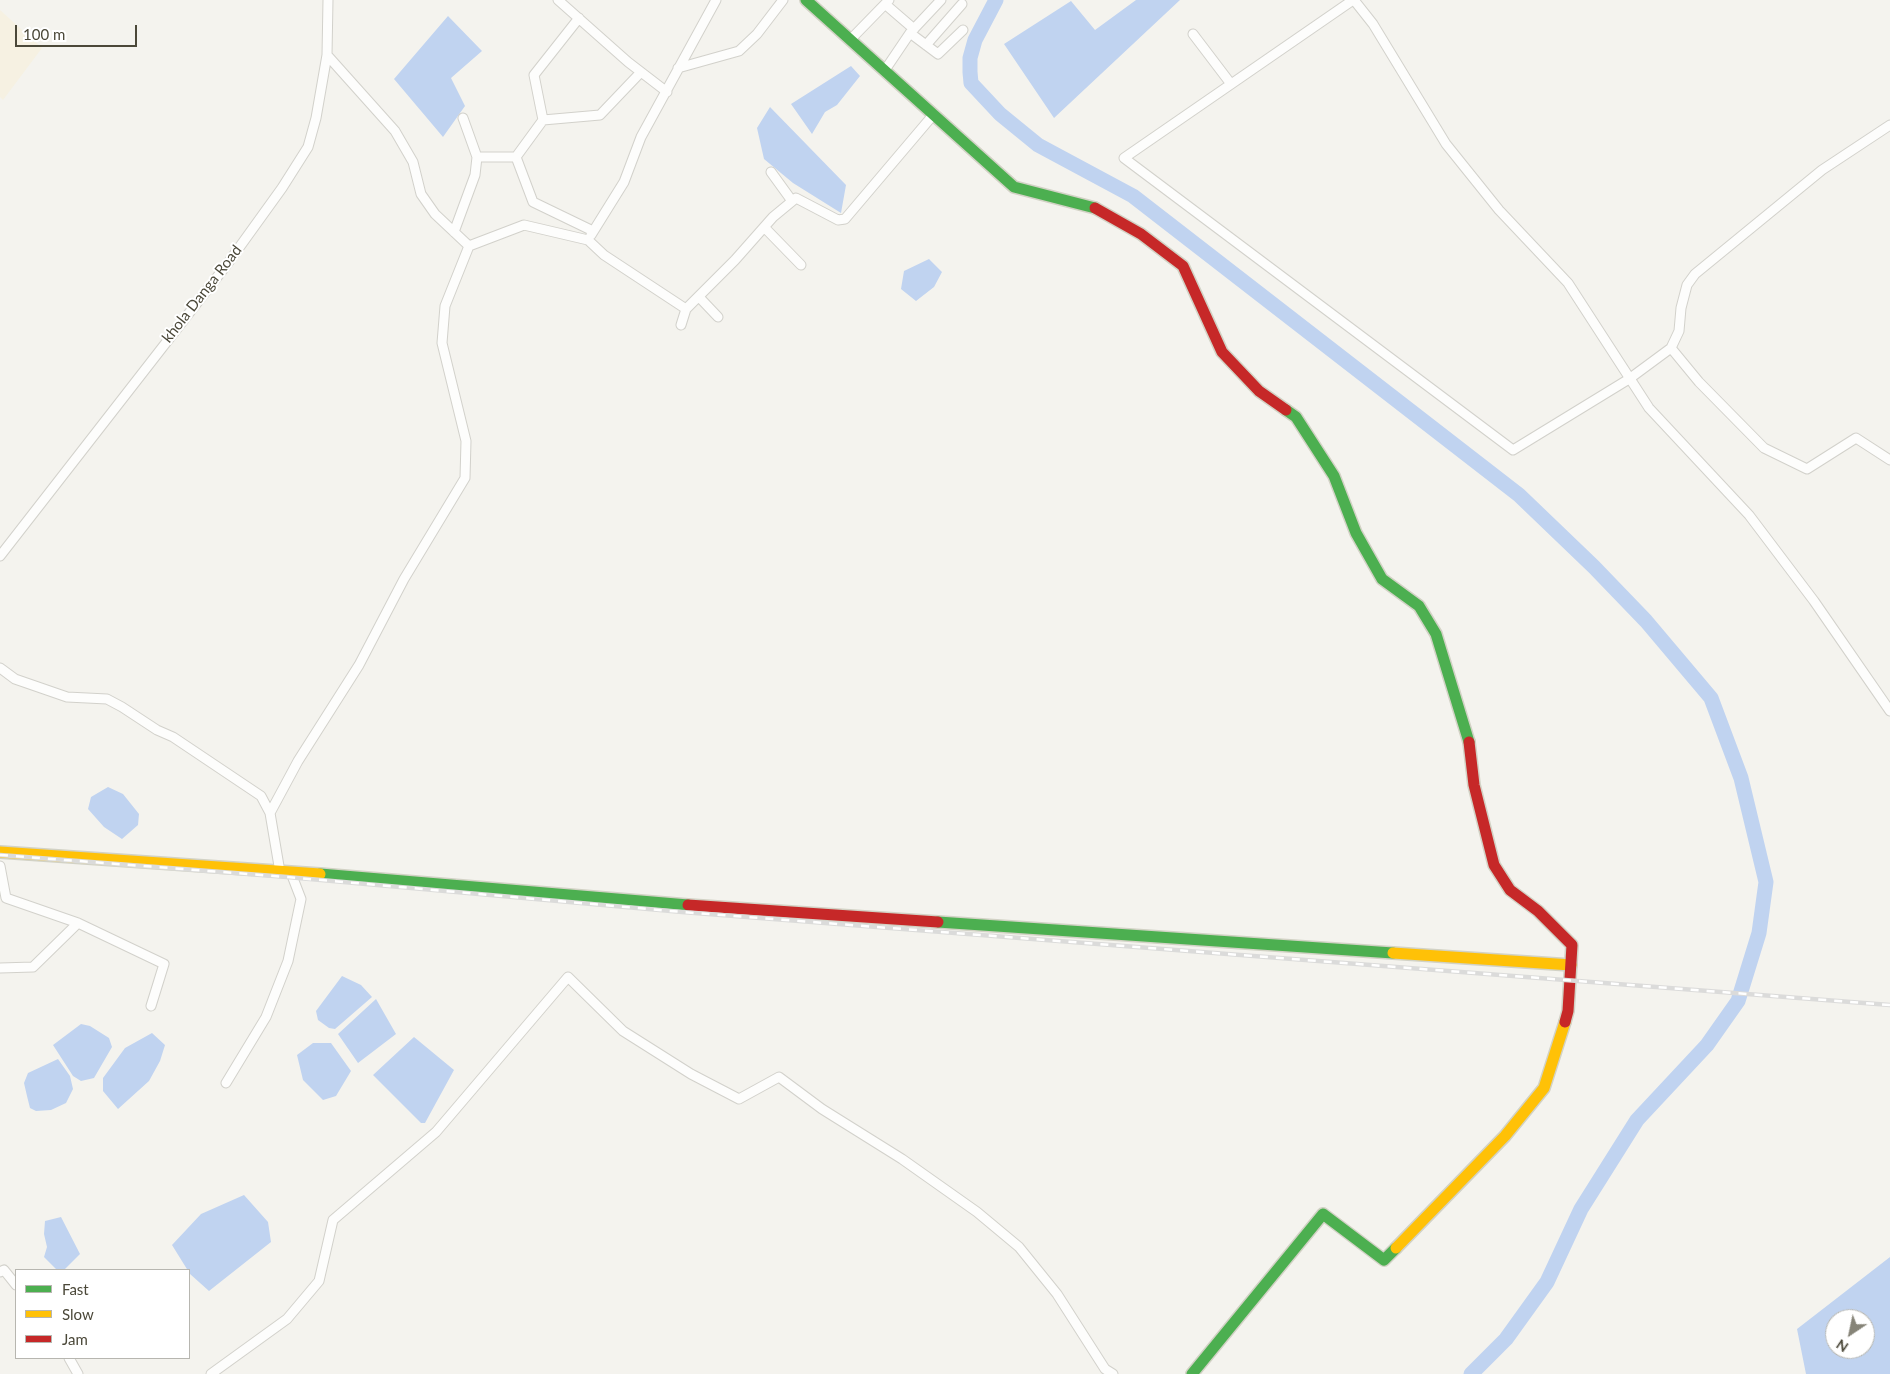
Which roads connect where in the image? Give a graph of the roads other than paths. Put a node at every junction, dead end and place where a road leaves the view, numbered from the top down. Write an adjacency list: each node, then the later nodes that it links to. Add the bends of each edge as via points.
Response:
1 (328, 0): 16 (street, khola Danga Road)
2 (558, 0): 10 (street)
3 (716, 0): 17 (street)
4 (783, 0): 17 (street, via 757,34 739,51)
5 (806, 0): 14 (street)
6 (941, 0): 12 (street)
7 (1353, 0): 20 (street); 41 (street, via 1373,24 1446,144 1499,210 1568,283)
8 (887, 2): 12 (street); 14 (street)
9 (962, 4): 15 (street)
10 (579, 18): 19 (street); 24 (street, via 534,75)
11 (963, 30): 15 (street, via 938,54)
12 (912, 31): 15 (street); 18 (street)
13 (1193, 34): 20 (street)
14 (851, 39): 18 (street)
15 (926, 45)
16 (327, 55): 32 (street, via 395,131 413,162 421,194 435,214); 43 (street, khola Danga Road, via 308,147 282,188 228,263)
17 (678, 68): 21 (street)
18 (885, 70): 22 (street)
19 (641, 72): 21 (street); 24 (street, via 600,115)
20 (1231, 84): 41 (street, via 1124,158 1513,450)
21 (667, 92): 31 (street, via 641,136 624,182)
22 (934, 114): 29 (street, via 845,219 838,220 796,198); 51 (street, via 1014,187 1094,208 1141,234 1183,266 1222,352 1259,391 1296,417 1334,476 1356,533 1382,579 1419,606 1436,634 1471,748 1474,785 1494,866 1510,890 1538,911 1572,945)
23 (463, 118): 26 (street)
24 (543, 120): 27 (street)
25 (1890, 125): 40 (street, via 1822,170 1695,274 1687,285 1679,331)
26 (477, 157): 27 (street); 32 (street, via 475,175)
27 (516, 157): 31 (street, via 532,202)
28 (770, 172): 29 (street)
29 (792, 202): 30 (street)
30 (764, 227): 35 (street); 36 (street)
31 (593, 231): 33 (street)
32 (454, 232): 34 (street)
33 (588, 240): 34 (street, via 524,225); 37 (street, via 604,255)
34 (469, 246): 46 (street, via 445,306 442,343 466,440 464,478 404,579 359,665 298,760)
35 (801, 266)
36 (699, 297): 37 (street); 38 (street)
37 (686, 309): 39 (street)
38 (718, 317)
39 (681, 324)
40 (1671, 348): 41 (street); 42 (street, via 1699,382 1764,448 1808,469 1856,438)
41 (1629, 379): 45 (street, via 1649,408 1749,515)
42 (1890, 460)
43 (0, 556)
44 (0, 668): 46 (street, via 15,679 67,697 107,699 122,707 260,796)
45 (1890, 710)
46 (270, 813): 49 (street)
47 (0, 852): 49 (street)
48 (0, 866): 50 (street, via 6,898)
49 (286, 872): 51 (street, via 598,899); 54 (street, via 300,899 288,961 266,1017)
50 (78, 923): 52 (street, via 33,967); 53 (street, via 164,964)
51 (1571, 965): 61 (street, via 1568,1011 1544,1088 1505,1136 1384,1260 1323,1214)
52 (0, 968)
53 (152, 1006)
54 (226, 1083)
55 (0, 1272): 56 (street, via 4,1270)
56 (15, 1284)
57 (70, 1359): 58 (street)
58 (78, 1374)
59 (211, 1374): 60 (street, via 287,1319 319,1281 333,1220 436,1132 568,977 622,1031 690,1074 739,1099 779,1077 977,1212 1018,1247 1057,1294 1105,1369)
60 (1113, 1374)
61 (1192, 1374)

